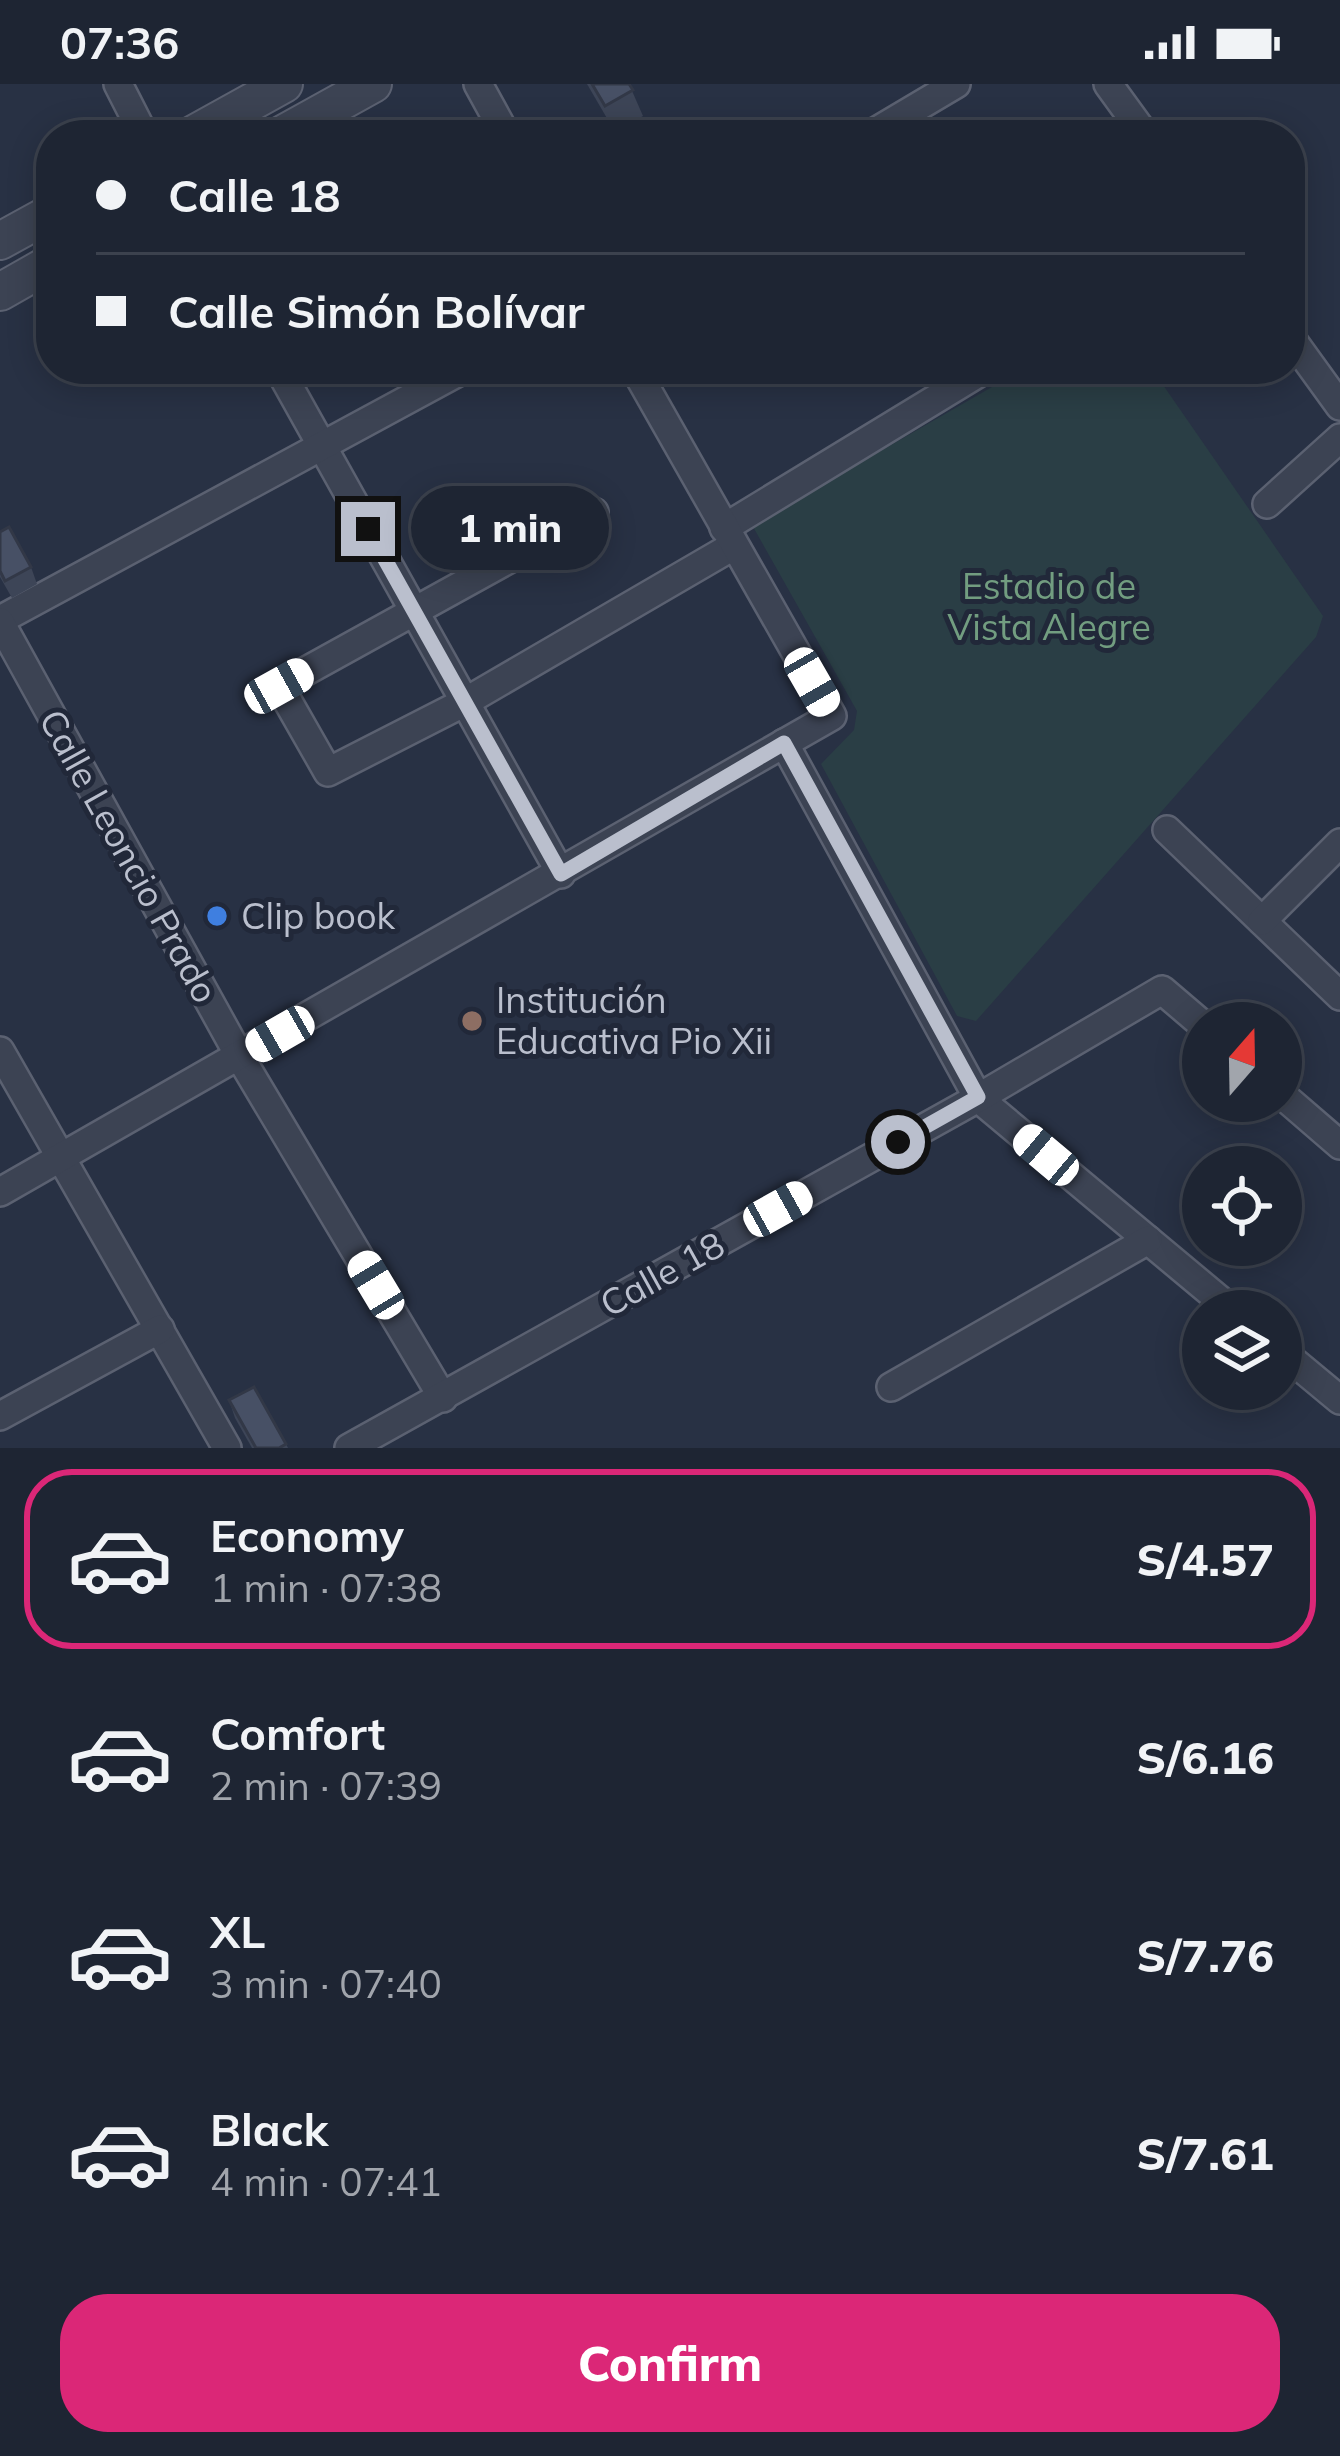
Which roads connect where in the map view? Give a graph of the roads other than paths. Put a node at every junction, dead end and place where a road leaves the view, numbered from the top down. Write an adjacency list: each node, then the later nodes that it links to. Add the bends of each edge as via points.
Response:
1 (118, 84): 7 (street)
2 (284, 84): 8 (street)
3 (373, 84): 9 (street)
4 (478, 84): 10 (street)
5 (956, 84): 11 (street)
6 (1108, 84): 12 (street)
7 (136, 120)
8 (219, 120)
9 (308, 120)
10 (498, 120)
11 (895, 120)
12 (1134, 120)
13 (36, 221): 14 (street)
14 (0, 241)
15 (36, 272): 16 (street)
16 (0, 292)
17 (1305, 358): 22 (street)
18 (287, 384): 24 (street)
19 (436, 384): 24 (street)
20 (643, 384): 27 (street)
21 (962, 384): 27 (street)
22 (1340, 406)
23 (1340, 438): 25 (street)
24 (322, 446): 28 (street); 29 (street)
25 (1268, 504)
26 (594, 512): 28 (street)
27 (729, 537): 30 (street); 31 (street, via 832,716)
28 (415, 612): 30 (street); 30 (street, via 279,686 328,772)
29 (0, 621): 39 (street, Calle Leoncio Prado)
30 (465, 701): 34 (street)
31 (784, 743): 34 (street); 40 (street)
32 (1167, 830): 35 (street)
33 (1340, 842): 35 (street)
34 (561, 874): 39 (street)
35 (1262, 922): 36 (street)
36 (1340, 996)
37 (1182, 1007): 40 (street, Calle 18, via 1162,990)
38 (0, 1051): 43 (street)
39 (240, 1057): 43 (street); 50 (street, Calle Leoncio Prado)
40 (978, 1097): 45 (street); 50 (street, Calle 18)
41 (1302, 1112): 42 (street)
42 (1340, 1145)
43 (62, 1159): 44 (street); 47 (street)
44 (0, 1192)
45 (1148, 1240): 46 (street); 49 (street)
46 (1208, 1290)
47 (160, 1329): 52 (street); 53 (street)
48 (1302, 1368): 51 (street)
49 (891, 1387)
50 (443, 1398): 54 (street, Calle 18)
51 (1340, 1400)
52 (0, 1416)
53 (227, 1448)
54 (349, 1448)

